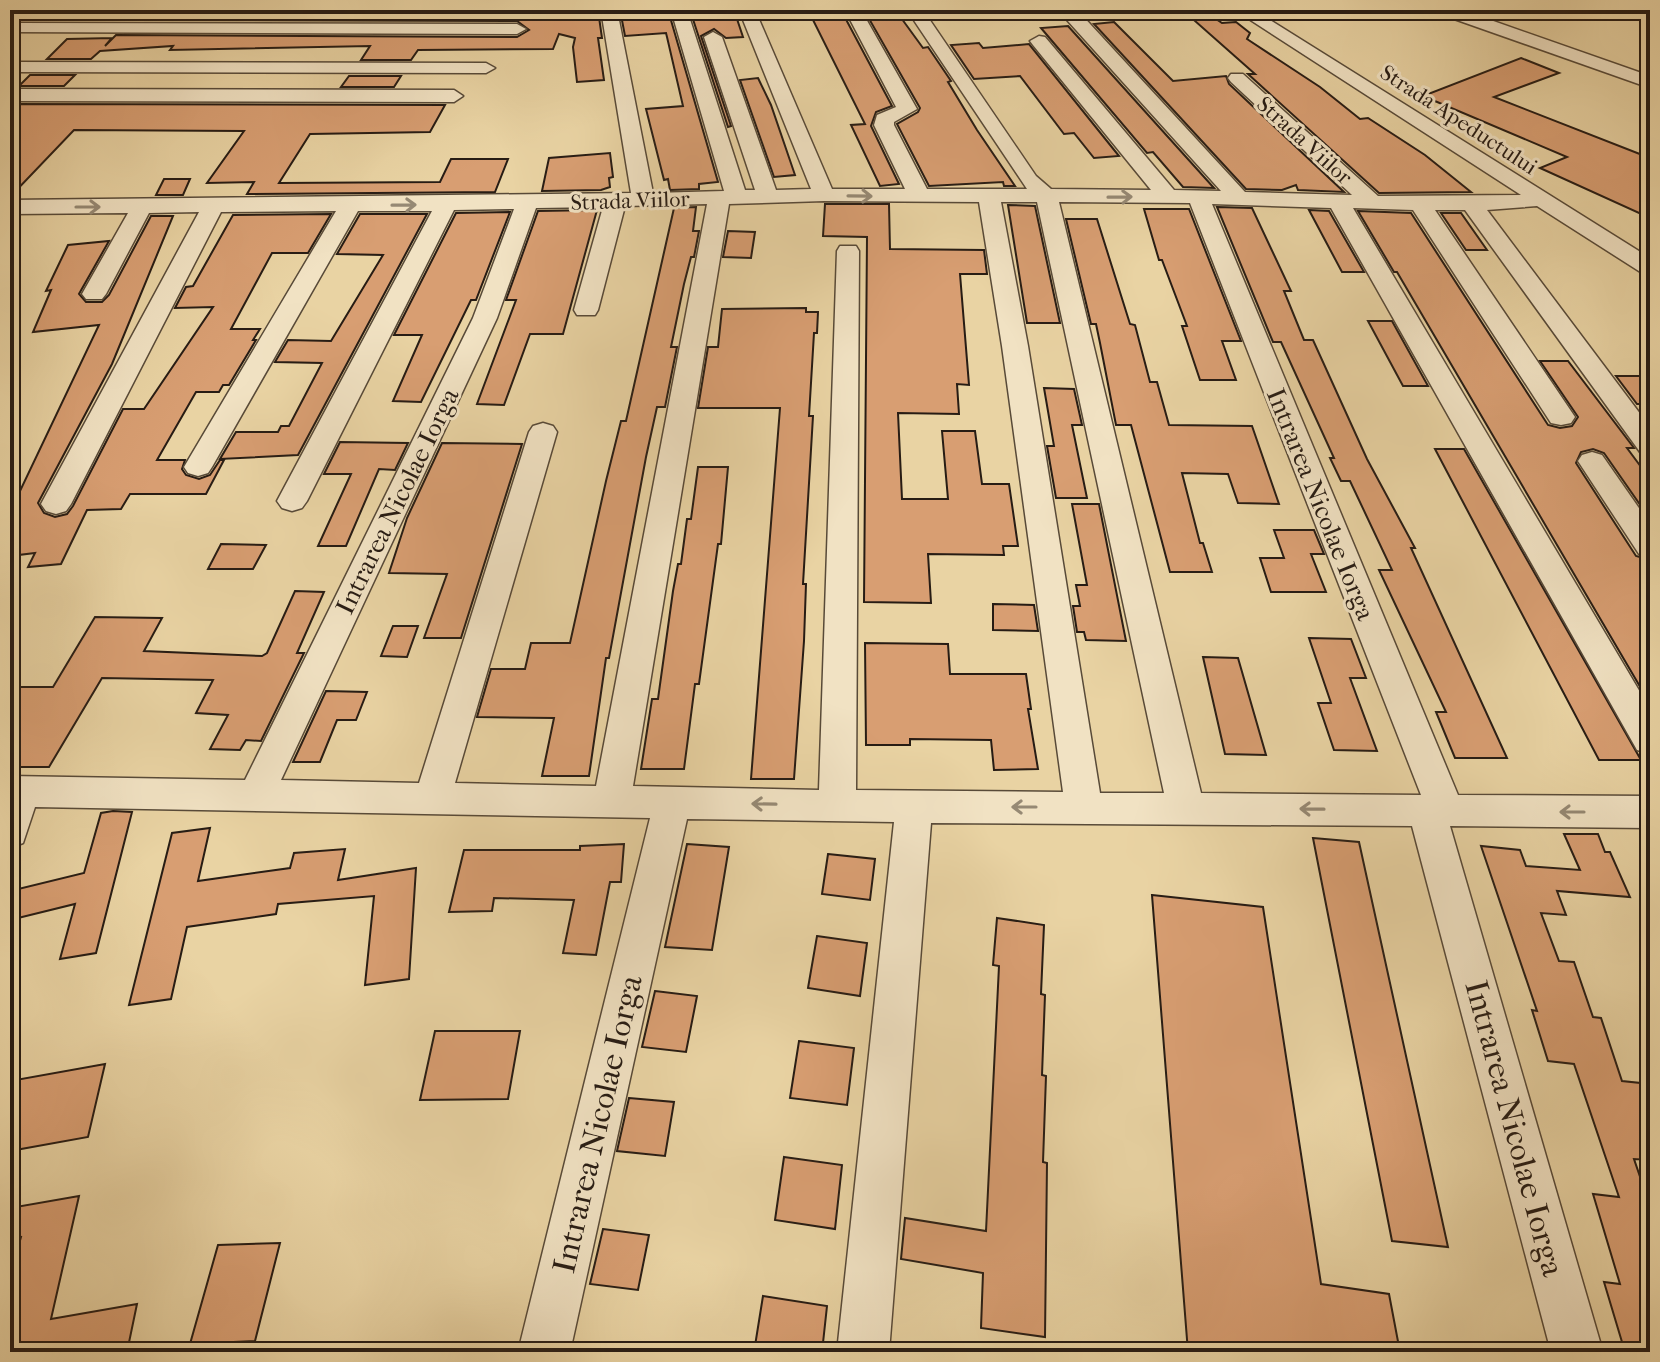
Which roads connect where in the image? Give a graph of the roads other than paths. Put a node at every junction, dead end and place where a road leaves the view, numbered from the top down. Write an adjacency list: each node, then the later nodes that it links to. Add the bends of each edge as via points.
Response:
1 (26, 10): 11 (street)
2 (609, 10): 28 (street)
3 (679, 10): 23 (street)
4 (747, 10): 20 (street)
5 (853, 10): 24 (street, via 907,109 890,115 884,125)
6 (915, 10): 26 (street, via 1029,180)
7 (1243, 10): 30 (street, Strada Apeductului)
8 (1446, 10): 17 (street)
9 (1070, 12): 29 (street)
10 (517, 29): 11 (street)
11 (13, 32)
12 (713, 37): 21 (street)
13 (1039, 41): 22 (street)
14 (10, 67): 15 (street)
15 (486, 68)
16 (1237, 78): 34 (street, Strada Viilor)
17 (1650, 82)
18 (10, 95): 19 (street, via 452,105)
19 (10, 115)
20 (824, 195): 21 (street, Strada Viilor); 24 (street, Strada Viilor, one-way to 24)
21 (768, 196): 23 (street, Strada Viilor)
22 (1168, 196): 26 (street, Strada Viilor, one-way to 22); 27 (street, Strada Viilor)
23 (727, 197): 28 (street, Strada Viilor); 59 (street)
24 (920, 197): 25 (street, Strada Viilor)
25 (989, 197): 26 (street, Strada Viilor); 63 (street)
26 (1047, 197): 64 (street)
27 (1198, 197): 29 (street, Strada Viilor); 65 (street, Intrarea Nicolae Iorga)
28 (643, 199): 31 (street, Strada Viilor)
29 (1240, 199): 33 (street, Strada Viilor)
30 (1540, 199): 37 (street, Strada Viilor); 43 (street, Strada Apeductului)
31 (616, 200): 32 (street, Strada Viilor); 46 (street)
32 (527, 203): 35 (street, Strada Viilor); 57 (street, Intrarea Nicolae Iorga, via 485,318)
33 (1339, 203): 34 (street, Strada Viilor); 55 (street)
34 (1373, 203): 36 (street, Strada Viilor)
35 (446, 204): 38 (street, Strada Viilor, one-way to 35); 52 (street)
36 (1420, 204): 37 (street, Strada Viilor); 47 (street)
37 (1471, 204): 49 (street)
38 (351, 205): 40 (street, Strada Viilor); 51 (street)
39 (10, 207): 41 (street, Strada Viilor, one-way to 41)
40 (213, 207): 41 (street, Strada Viilor); 53 (street)
41 (141, 208): 45 (street)
42 (848, 251): 61 (street)
43 (1644, 264): 44 (street, via 1639,277)
44 (1650, 289)
45 (94, 294)
46 (586, 310)
47 (1561, 417)
48 (543, 432): 58 (street)
49 (1650, 446)
50 (1592, 461): 54 (street)
51 (198, 467)
52 (292, 501)
53 (56, 504)
54 (1650, 547)
55 (1650, 740)
56 (15, 791): 57 (street); 67 (street)
57 (256, 795): 58 (street)
58 (432, 799): 59 (street)
59 (612, 802): 60 (street)
60 (672, 803): 61 (street, one-way to 60); 68 (street, Intrarea Nicolae Iorga)
61 (837, 805): 62 (street)
62 (914, 807): 63 (street, one-way to 62); 69 (street)
63 (1084, 807): 64 (street)
64 (1186, 808): 65 (street, one-way to 64)
65 (1437, 811): 66 (street, one-way to 65); 70 (street, Intrarea Nicolae Iorga)
66 (1648, 818)
67 (10, 832)
68 (544, 1352)
69 (863, 1352)
70 (1577, 1352)

